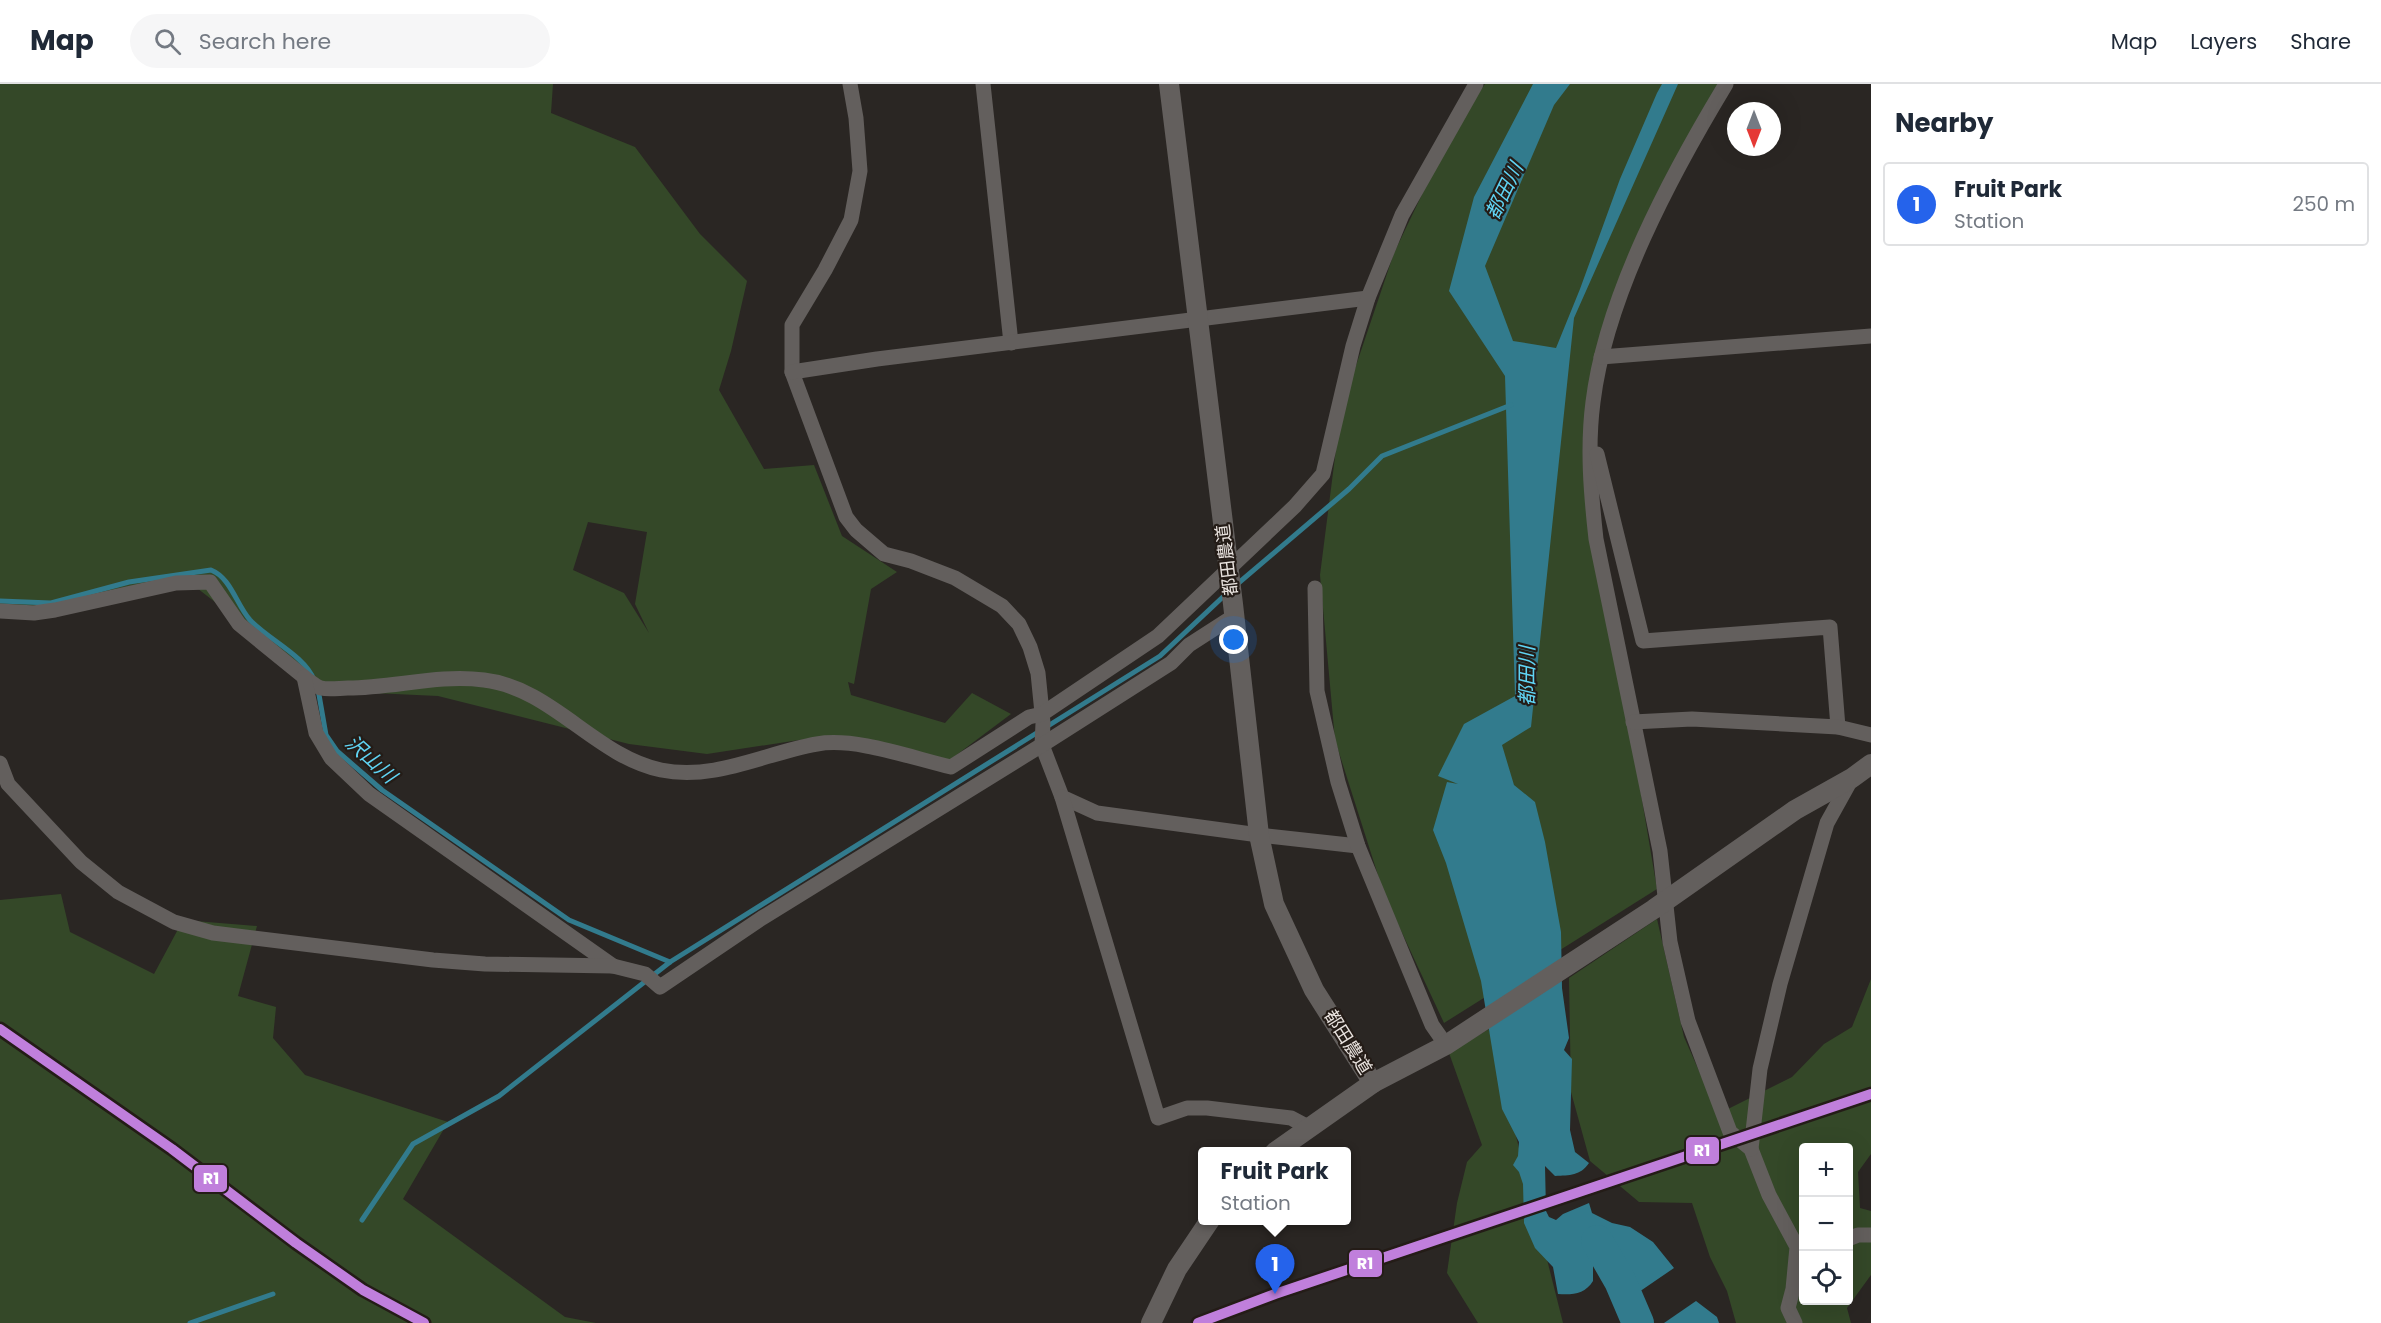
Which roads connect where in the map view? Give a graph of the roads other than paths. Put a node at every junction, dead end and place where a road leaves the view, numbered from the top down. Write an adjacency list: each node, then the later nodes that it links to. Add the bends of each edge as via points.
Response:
1 (850, 84): 11 (street, via 860,171 851,220 792,325)
2 (983, 84): 9 (street)
3 (1169, 84): 7 (street, 都田農道)
4 (1476, 84): 6 (street, via 1402,215)
5 (1726, 84): 10 (street, via 1659,208 1620,299)
6 (1368, 298): 7 (street); 13 (street, via 1323,474)
7 (1198, 320): 9 (street); 13 (street, 都田農道)
8 (1871, 336): 10 (street)
9 (1011, 343): 11 (street)
10 (1601, 357): 12 (street)
11 (792, 372): 20 (street, via 846,517 856,530 884,554 955,578 1002,606 1018,624 1038,673)
12 (1590, 427): 18 (street, via 1596,539); 19 (street, via 1643,640 1830,627)
13 (1229, 572): 15 (street, 都田農道); 20 (street)
14 (1315, 588): 27 (street, via 1317,691)
15 (1233, 610): 20 (street, via 1170,663); 26 (street, 都田農道)
16 (0, 611): 17 (street, via 34,613 176,583 210,582 239,624)
17 (312, 682): 20 (street, via 371,688 443,678 501,682 527,693 617,752 661,770 688,773 714,771 818,744 848,743 951,767 1029,717); 29 (street, via 316,733 331,758 369,794)
18 (1634, 722): 19 (street, via 1692,719); 28 (street, via 1660,851)
19 (1838, 727): 21 (street)
20 (1043, 730): 25 (street); 29 (street, via 660,987 645,974)
21 (1871, 735)
22 (0, 763): 29 (street, via 8,784 81,862 118,892 174,922 213,933 433,960)
23 (1871, 764): 24 (street)
24 (1852, 778): 28 (street, via 1795,810); 34 (street, via 1827,822 1780,984 1760,1069)
25 (1062, 797): 26 (street, via 1097,813); 32 (street, via 1158,1118 1187,1108 1207,1108 1291,1118)
26 (1258, 835): 27 (street); 31 (street, 都田農道, via 1274,904 1314,990)
27 (1358, 846): 30 (street, via 1432,1025)
28 (1660, 904): 30 (street); 34 (street, via 1688,1021 1730,1132)
29 (613, 966)
30 (1446, 1045): 31 (street)
31 (1373, 1083): 32 (street)
32 (1308, 1127): 33 (street)
33 (1282, 1147)
34 (1751, 1149): 39 (street, via 1797,1247)
35 (1207, 1225): 40 (street, via 1177,1269)
36 (1871, 1235): 37 (street)
37 (1853, 1237)
38 (1799, 1293): 39 (street)
39 (1788, 1308): 41 (street)
40 (1151, 1323)
41 (1795, 1323)

